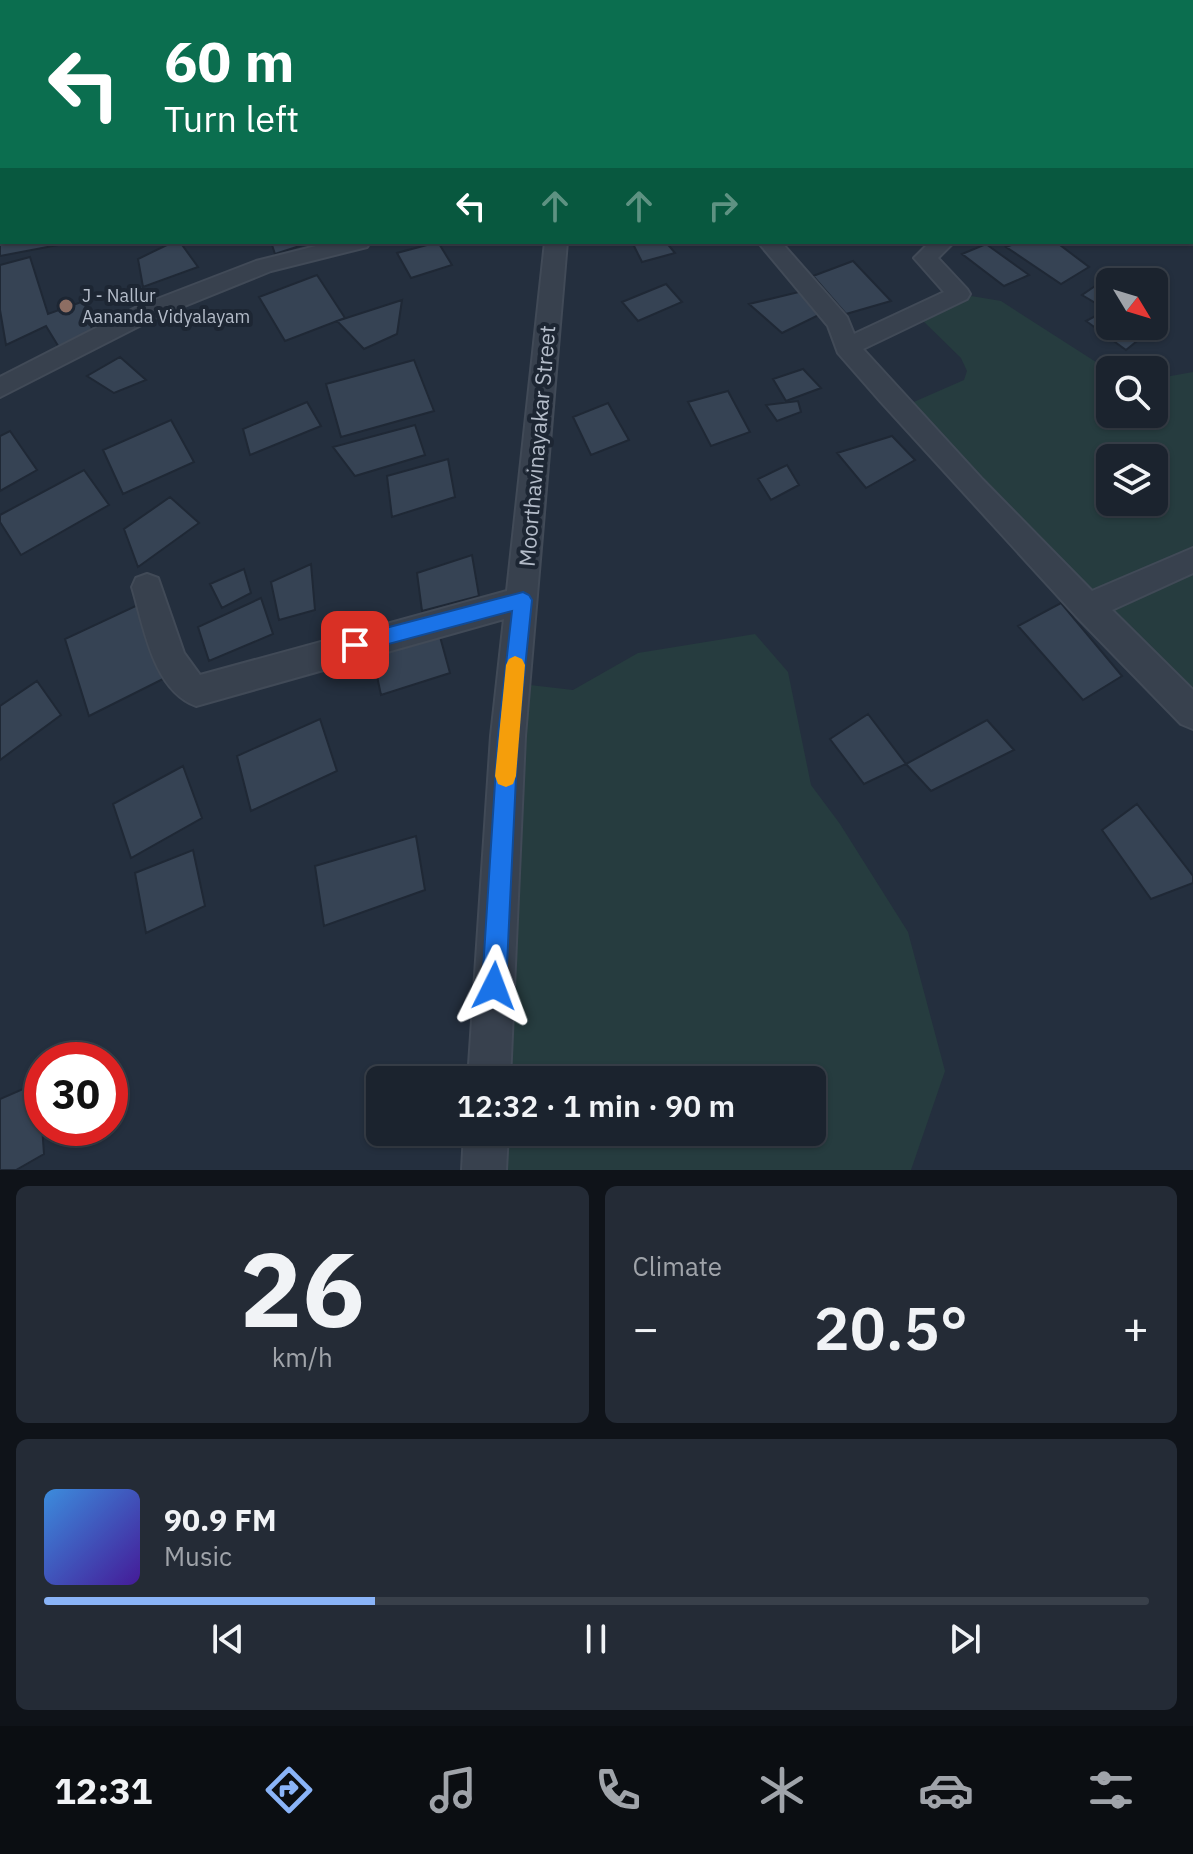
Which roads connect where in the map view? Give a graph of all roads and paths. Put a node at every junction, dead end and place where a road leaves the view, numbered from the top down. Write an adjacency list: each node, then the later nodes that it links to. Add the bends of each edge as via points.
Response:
1 (255, 244): 6 (street)
2 (351, 244): 6 (street)
3 (556, 244): 11 (street, Moorthavinayakar Street)
4 (771, 244): 7 (street, via 839,323)
5 (941, 244): 7 (street, via 925,258 959,294)
6 (264, 266): 8 (street, via 147,312)
7 (847, 347): 12 (street)
8 (0, 388)
9 (1193, 560): 12 (street)
10 (147, 587): 11 (street, via 177,672 196,691)
11 (523, 600): 14 (street, Moorthavinayakar Street, via 508,736)
12 (1087, 607): 13 (street)
13 (1193, 713)
14 (490, 1066)
15 (485, 1146): 16 (street)
16 (484, 1170)

